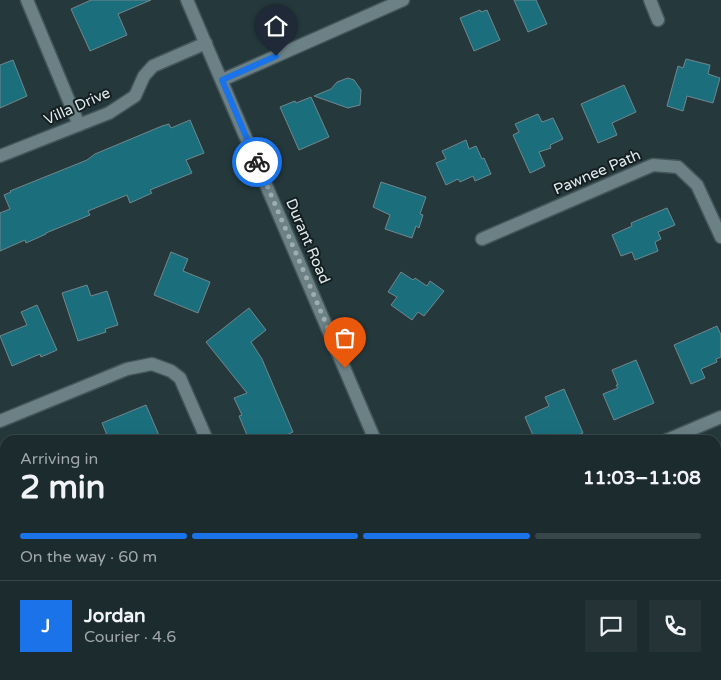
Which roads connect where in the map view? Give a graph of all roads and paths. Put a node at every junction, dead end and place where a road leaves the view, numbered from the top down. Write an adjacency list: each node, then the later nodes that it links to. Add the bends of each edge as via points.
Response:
1 (26, 0): 8 (street)
2 (188, 0): 6 (street, Durant Road)
3 (403, 0): 7 (street)
4 (650, 0): 5 (street)
5 (658, 20)
6 (206, 43): 7 (street, Durant Road); 8 (street, Villa Drive, via 153,66 134,96 109,113)
7 (222, 80): 15 (street, Durant Road)
8 (79, 125): 9 (street, Villa Drive)
9 (0, 156)
10 (721, 237): 11 (street, Pawnee Path, via 697,185 678,167 653,165)
11 (482, 239)
12 (721, 417): 16 (street)
13 (0, 421): 14 (street, via 127,368 152,364 180,378)
14 (205, 435)
15 (373, 435)
16 (679, 435)

